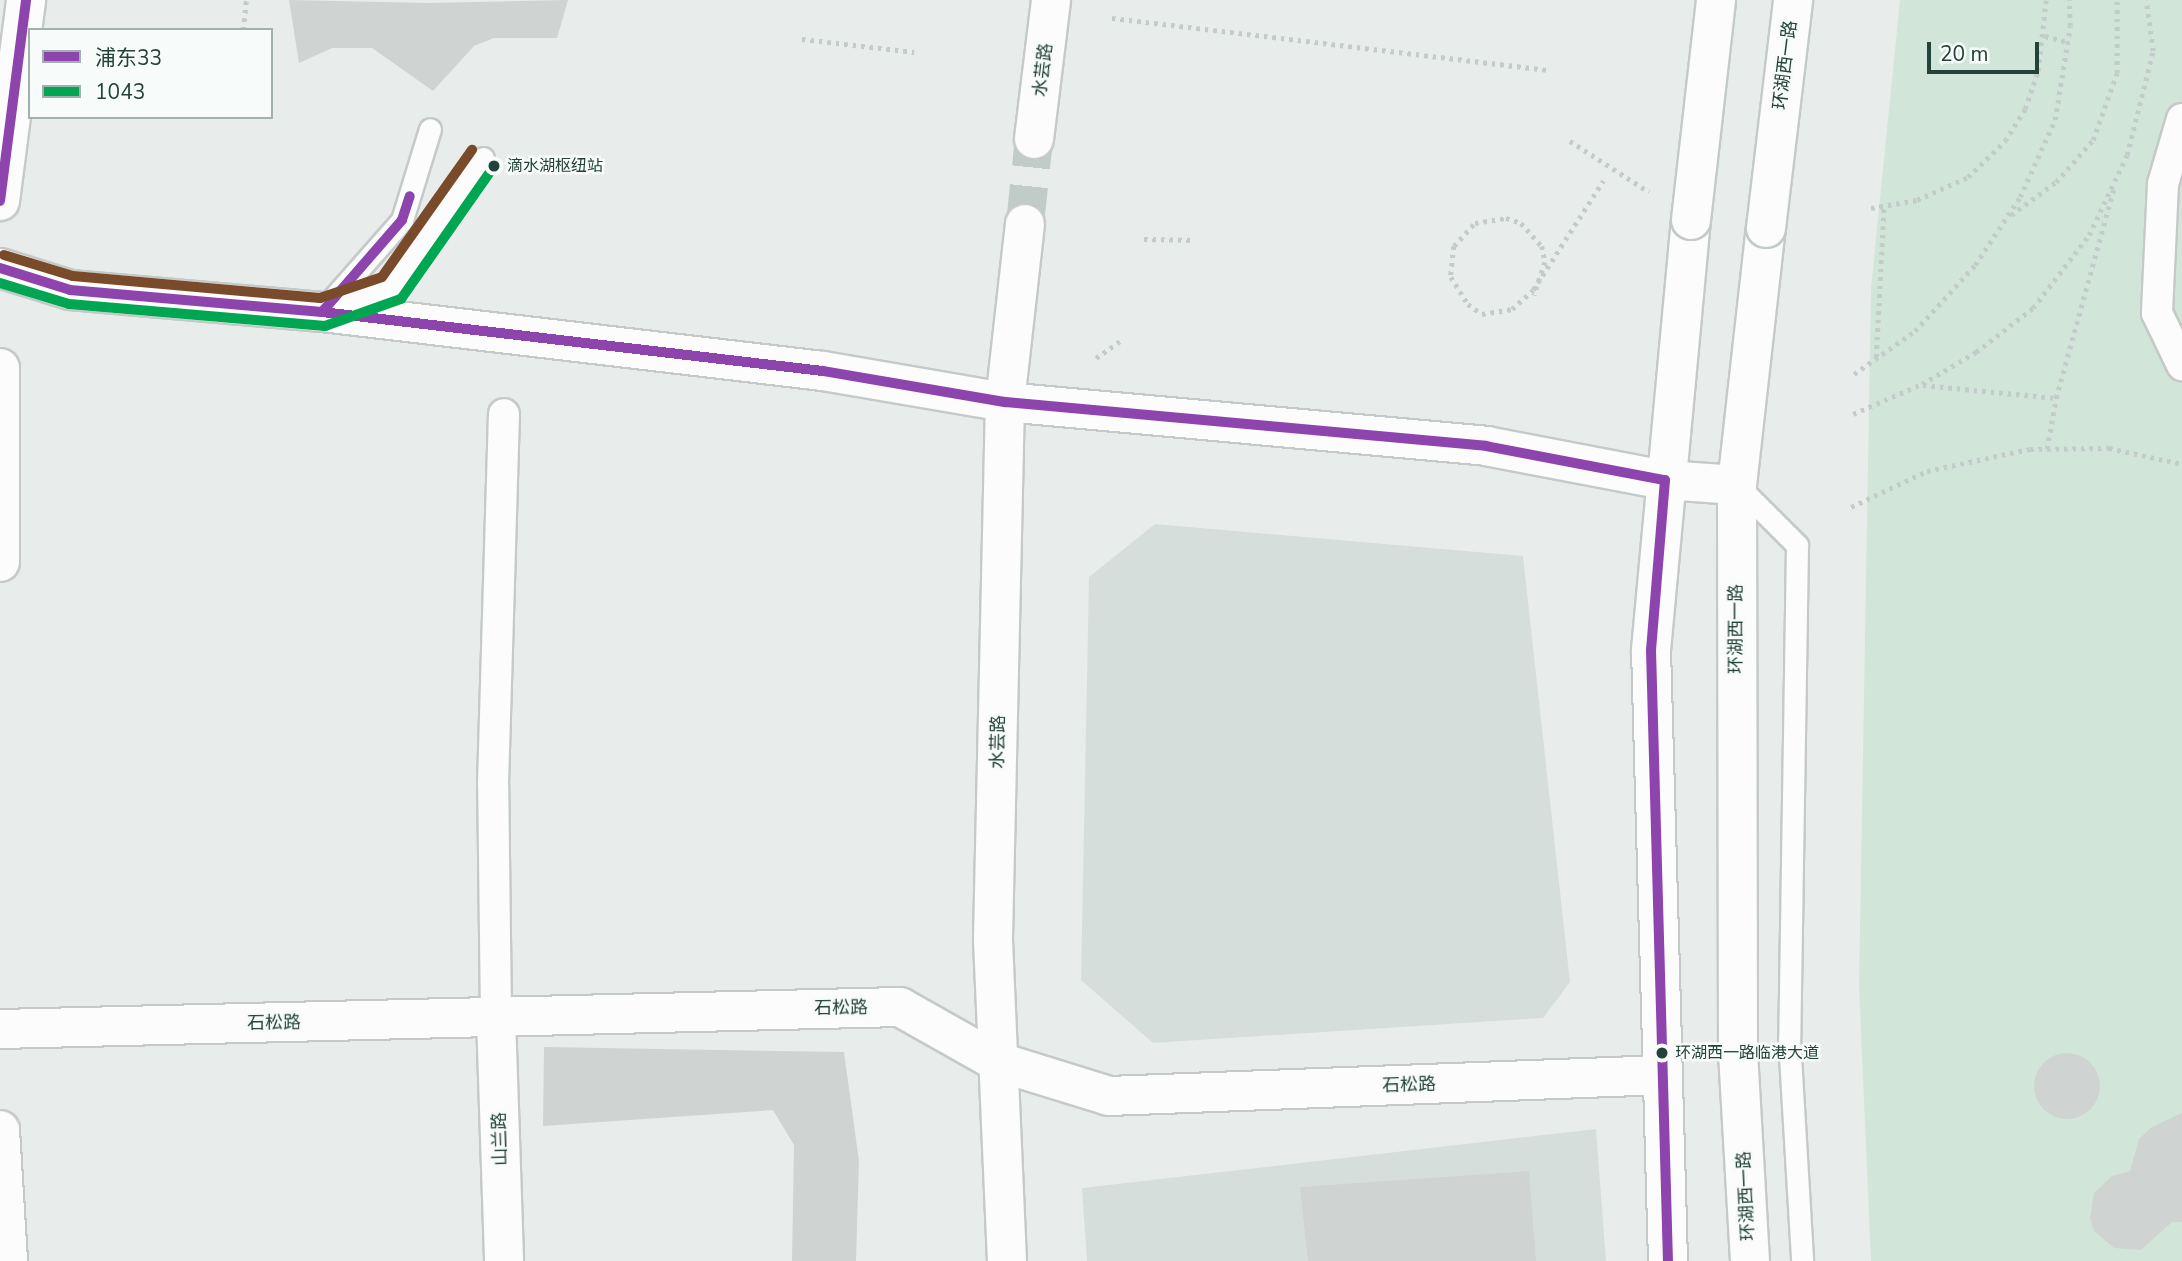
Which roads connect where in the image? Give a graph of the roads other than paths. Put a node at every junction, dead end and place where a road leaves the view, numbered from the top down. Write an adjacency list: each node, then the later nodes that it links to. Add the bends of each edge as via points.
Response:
1 (26, 0): 9 (street)
2 (1051, 0): 7 (street, 水芸路)
3 (1716, 0): 17 (street, bridge)
4 (1793, 0): 18 (street, 环湖西一路, bridge)
5 (2182, 119): 13 (street, via 2163,184 2157,313)
6 (430, 130): 12 (lane, via 402,220)
7 (1034, 139)
8 (483, 158): 12 (lane, via 391,289)
9 (0, 201)
10 (1025, 224): 15 (street, 水芸路)
11 (0, 268): 12 (street, via 70,290)
12 (322, 312): 15 (street, via 823,371)
13 (2182, 365)
14 (0, 369): 19 (street)
15 (1005, 402): 17 (street, via 1486,446); 22 (street, 水芸路)
16 (504, 414): 20 (street, via 495,691)
17 (1665, 480): 18 (street); 23 (street, via 1651,650)
18 (1737, 485): 29 (street, 环湖西一路, via 1738,1052); 30 (lane, via 1797,545 1789,1039)
19 (0, 562)
20 (496, 1017): 21 (street, 石松路); 22 (street, 石松路, via 900,1007); 26 (street, 山兰路)
21 (0, 1029)
22 (996, 1061): 23 (street, 石松路, via 1109,1096); 27 (street, 水芸路)
23 (1662, 1075): 28 (street)
24 (0, 1129): 25 (street)
25 (8, 1261)
26 (504, 1261)
27 (1007, 1261)
28 (1668, 1261)
29 (1750, 1261)
30 (1802, 1261)

